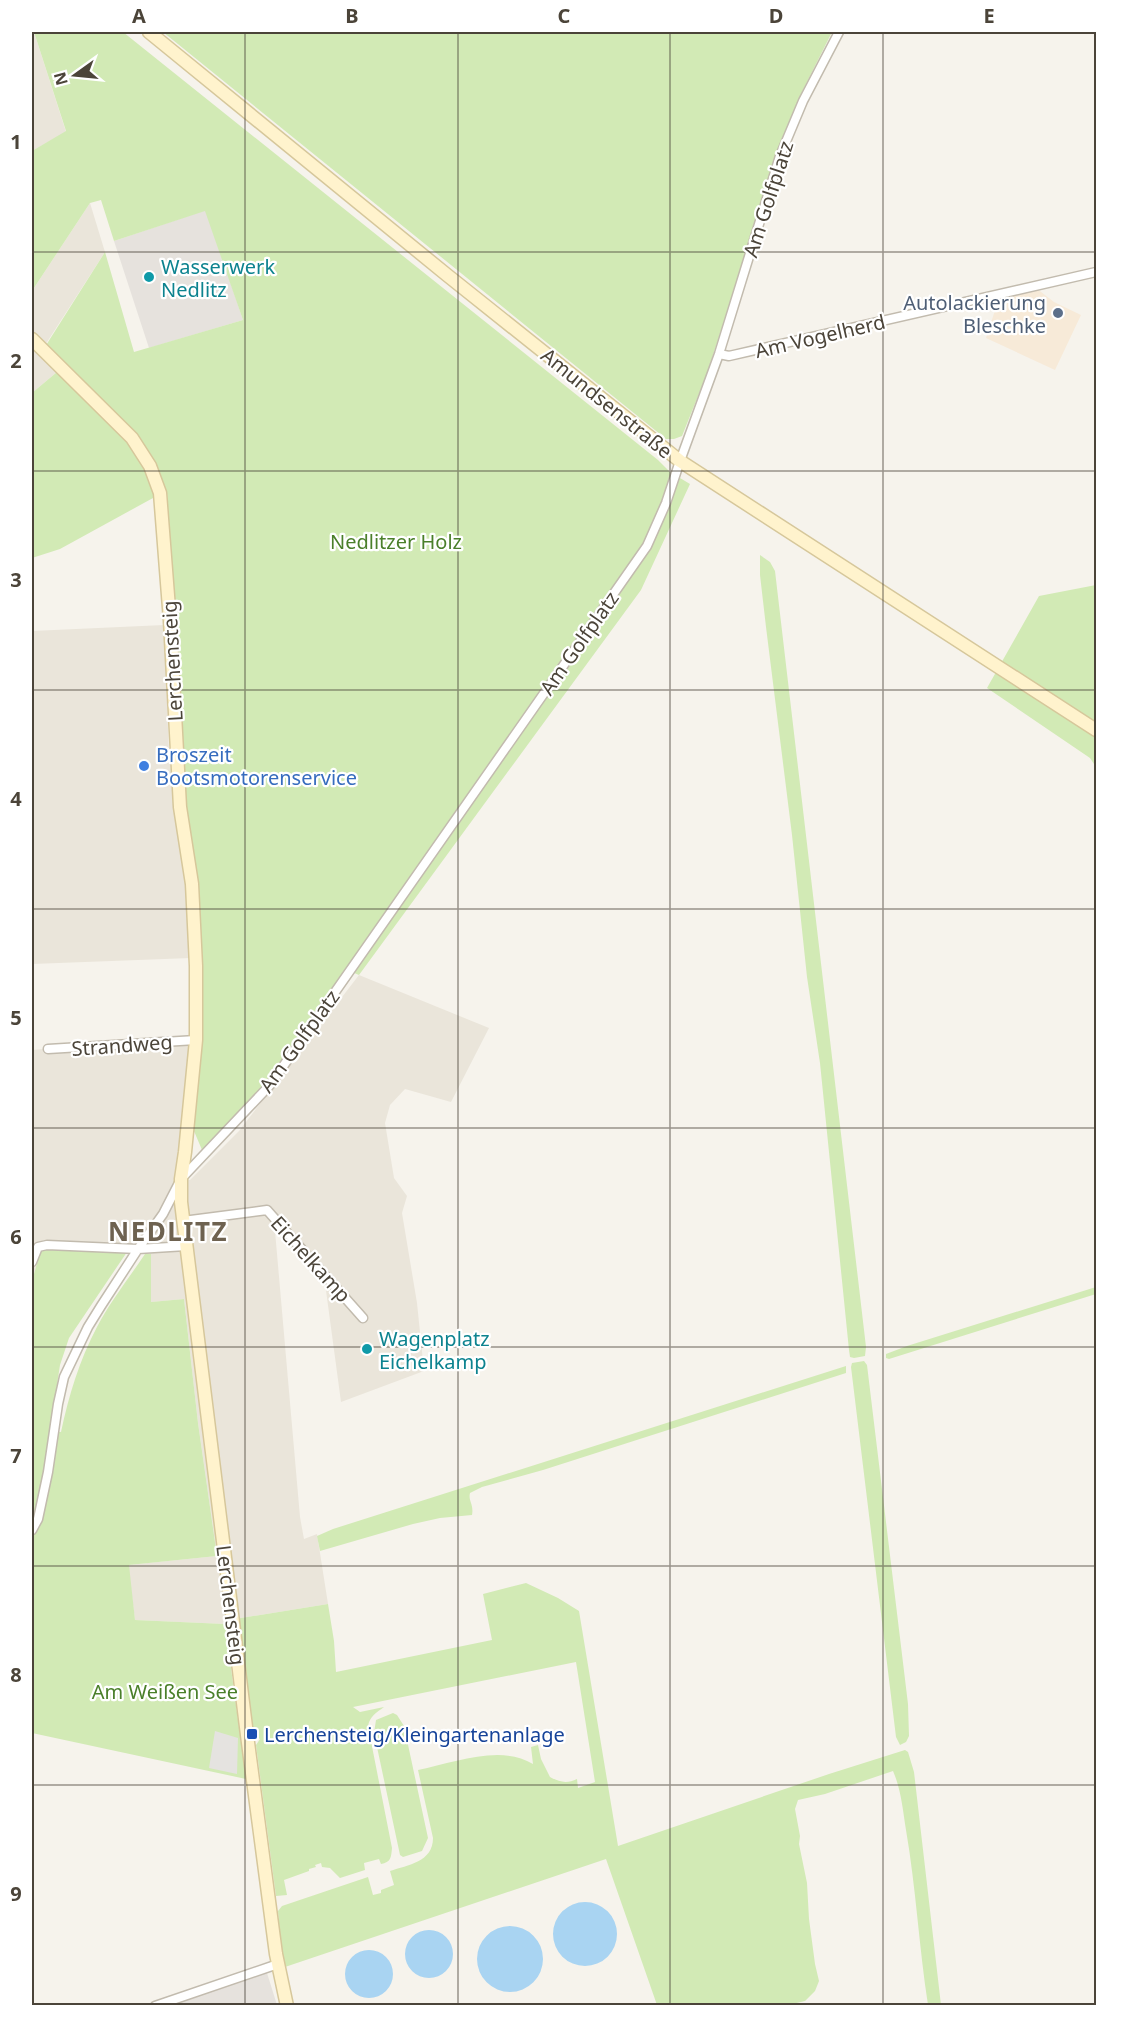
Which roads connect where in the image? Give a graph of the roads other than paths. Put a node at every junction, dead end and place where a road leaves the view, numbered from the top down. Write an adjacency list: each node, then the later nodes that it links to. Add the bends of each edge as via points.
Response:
1 (149, 32): 6 (street, Amundsenstraße)
2 (839, 32): 5 (street, Am Golfplatz, via 780,156)
3 (1096, 272): 5 (street, Am Vogelherd, via 729,356)
4 (32, 339): 8 (street, Lerchensteig, via 132,438 150,466 160,492 180,807 192,884)
5 (719, 354): 6 (street, Am Golfplatz)
6 (680, 460): 7 (street, Amundsenstraße); 10 (street, Am Golfplatz, via 647,546 270,1085)
7 (1096, 730)
8 (196, 1040): 9 (street, Strandweg); 10 (street, Lerchensteig)
9 (48, 1049)
10 (181, 1179): 11 (street, Lerchensteig); 13 (street, Am Golfplatz)
11 (183, 1221): 12 (street, Lerchensteig); 15 (street, Eichelkamp, via 267,1210)
12 (186, 1246): 13 (street); 17 (street, Lerchensteig)
13 (138, 1249): 14 (street, via 47,1245 38,1247); 16 (street, Am Golfplatz, via 88,1327 64,1377 46,1481)
14 (32, 1262)
15 (363, 1318)
16 (32, 1530)
17 (278, 1964): 18 (street); 19 (street, Lerchensteig)
18 (155, 2006)
19 (287, 2006)

